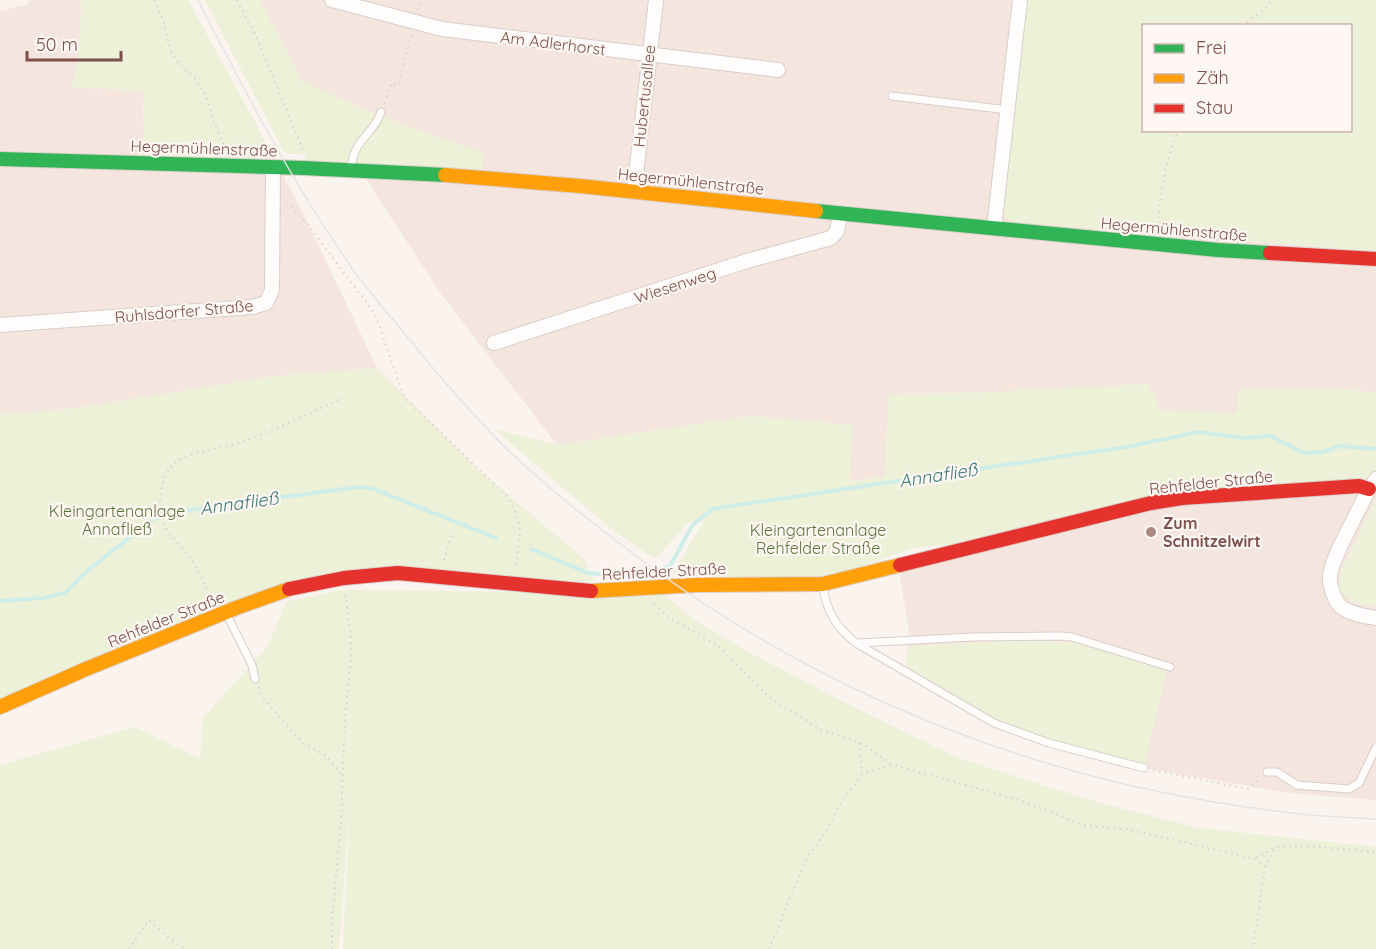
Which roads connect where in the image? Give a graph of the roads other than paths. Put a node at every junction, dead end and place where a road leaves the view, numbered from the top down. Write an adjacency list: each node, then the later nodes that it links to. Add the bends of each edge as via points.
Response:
1 (332, 0): 4 (street, Am Adlerhorst, via 442,29)
2 (656, 0): 4 (street, Hubertusallee)
3 (1020, 0): 7 (street)
4 (649, 54): 5 (street, Am Adlerhorst); 12 (street, Hubertusallee)
5 (778, 70)
6 (892, 96): 7 (lane)
7 (1008, 110): 14 (street)
8 (381, 112): 11 (lane, via 355,148)
9 (0, 159): 10 (street, Hegermühlenstraße)
10 (273, 167): 11 (street, Hegermühlenstraße); 16 (street, Ruhlsdorfer Straße, via 272,290 266,303)
11 (351, 170): 12 (street, Hegermühlenstraße)
12 (634, 192): 13 (street, Hegermühlenstraße)
13 (840, 214): 14 (street, Hegermühlenstraße); 17 (street, Wiesenweg, via 837,231 831,238 747,261)
14 (994, 228): 15 (street, Hegermühlenstraße, via 1218,250)
15 (1376, 259)
16 (0, 325)
17 (494, 343)
18 (1373, 484): 19 (street, Rehfelder Straße, via 1151,503); 21 (street, via 1330,576 1339,605)
19 (822, 584): 20 (street, Rehfelder Straße, via 592,591 396,572 276,593); 22 (lane, via 832,618)
20 (226, 613): 24 (lane); 25 (street, Rehfelder Straße)
21 (1376, 618)
22 (856, 643): 23 (lane, via 1060,636); 27 (lane, via 994,723 1049,743)
23 (1170, 666)
24 (255, 679)
25 (0, 707)
26 (1376, 748): 28 (lane, via 1359,783 1349,789 1297,785 1277,772)
27 (1144, 768)
28 (1267, 772)

